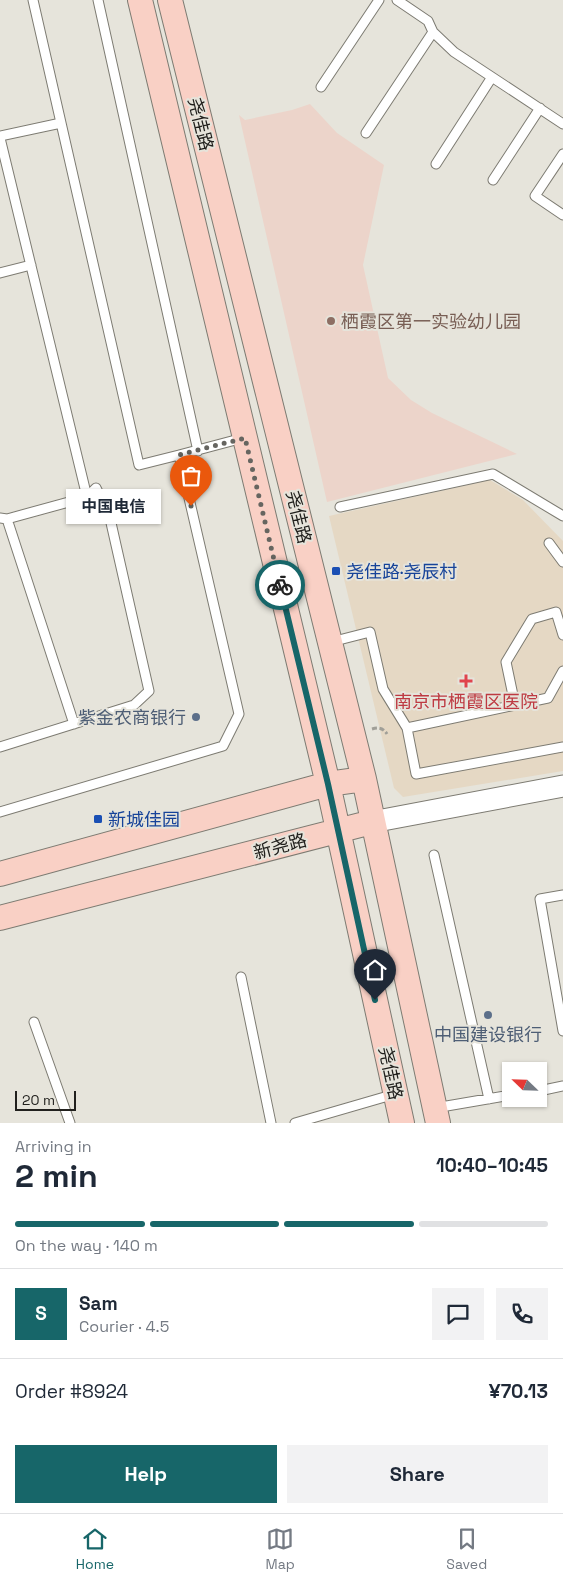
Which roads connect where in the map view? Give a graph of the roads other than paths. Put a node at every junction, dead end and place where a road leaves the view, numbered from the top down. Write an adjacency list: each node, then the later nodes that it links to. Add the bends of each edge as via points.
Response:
1 (33, 0): 11 (lane)
2 (98, 0): 22 (lane)
3 (140, 0): 21 (main road, 尧佳路)
4 (170, 0): 31 (main road, 尧佳路)
5 (379, 0): 9 (lane)
6 (397, 0): 7 (lane, via 428,21)
7 (434, 32): 8 (lane, via 454,52); 13 (lane)
8 (492, 77): 10 (lane); 16 (lane)
9 (321, 86)
10 (540, 108): 12 (lane); 17 (lane)
11 (61, 123): 14 (lane); 23 (lane, via 139,466)
12 (563, 124)
13 (366, 133)
14 (0, 137): 19 (lane)
15 (563, 154): 18 (lane, via 535,196)
16 (436, 164)
17 (493, 180)
18 (563, 215)
19 (31, 265): 20 (lane); 24 (lane)
20 (0, 273)
21 (245, 438): 22 (lane); 39 (main road, 尧佳路)
22 (198, 451): 23 (lane)
23 (179, 455): 41 (lane, via 239,714 223,746)
24 (87, 497): 27 (lane); 34 (lane, via 96,488 109,514 149,691 134,705)
25 (340, 507): 26 (lane, via 493,474)
26 (563, 516)
27 (3, 518): 34 (lane)
28 (549, 543): 29 (lane)
29 (563, 562)
30 (563, 635): 33 (lane, via 556,612 532,618 506,662)
31 (330, 642): 35 (lane, via 370,632 383,689); 38 (main road, 尧佳路)
32 (563, 671): 33 (lane, via 548,698)
33 (515, 705): 35 (lane)
34 (74, 724): 36 (lane)
35 (407, 728): 37 (lane, via 416,774)
36 (0, 747)
37 (563, 747)
38 (364, 779): 39 (main road); 42 (main road, 尧佳路)
39 (328, 784): 43 (main road, 尧佳路); 45 (main road)
40 (563, 786): 42 (street, 新尧路)
41 (0, 812)
42 (372, 822): 43 (main road, 新尧路); 56 (main road, 尧佳路)
43 (338, 830): 47 (main road, 新尧路); 53 (main road, 尧佳路)
44 (434, 855): 55 (lane)
45 (0, 874)
46 (563, 895): 50 (lane, via 540,899)
47 (0, 918)
48 (241, 977): 58 (lane)
49 (34, 1022): 57 (lane)
50 (563, 1031)
51 (563, 1086): 52 (lane)
52 (548, 1088)
53 (396, 1094): 59 (lane); 60 (main road, 尧佳路)
54 (502, 1097): 55 (lane)
55 (489, 1099): 56 (lane)
56 (437, 1116)
57 (70, 1123)
58 (271, 1123)
59 (295, 1123)
60 (402, 1123)

